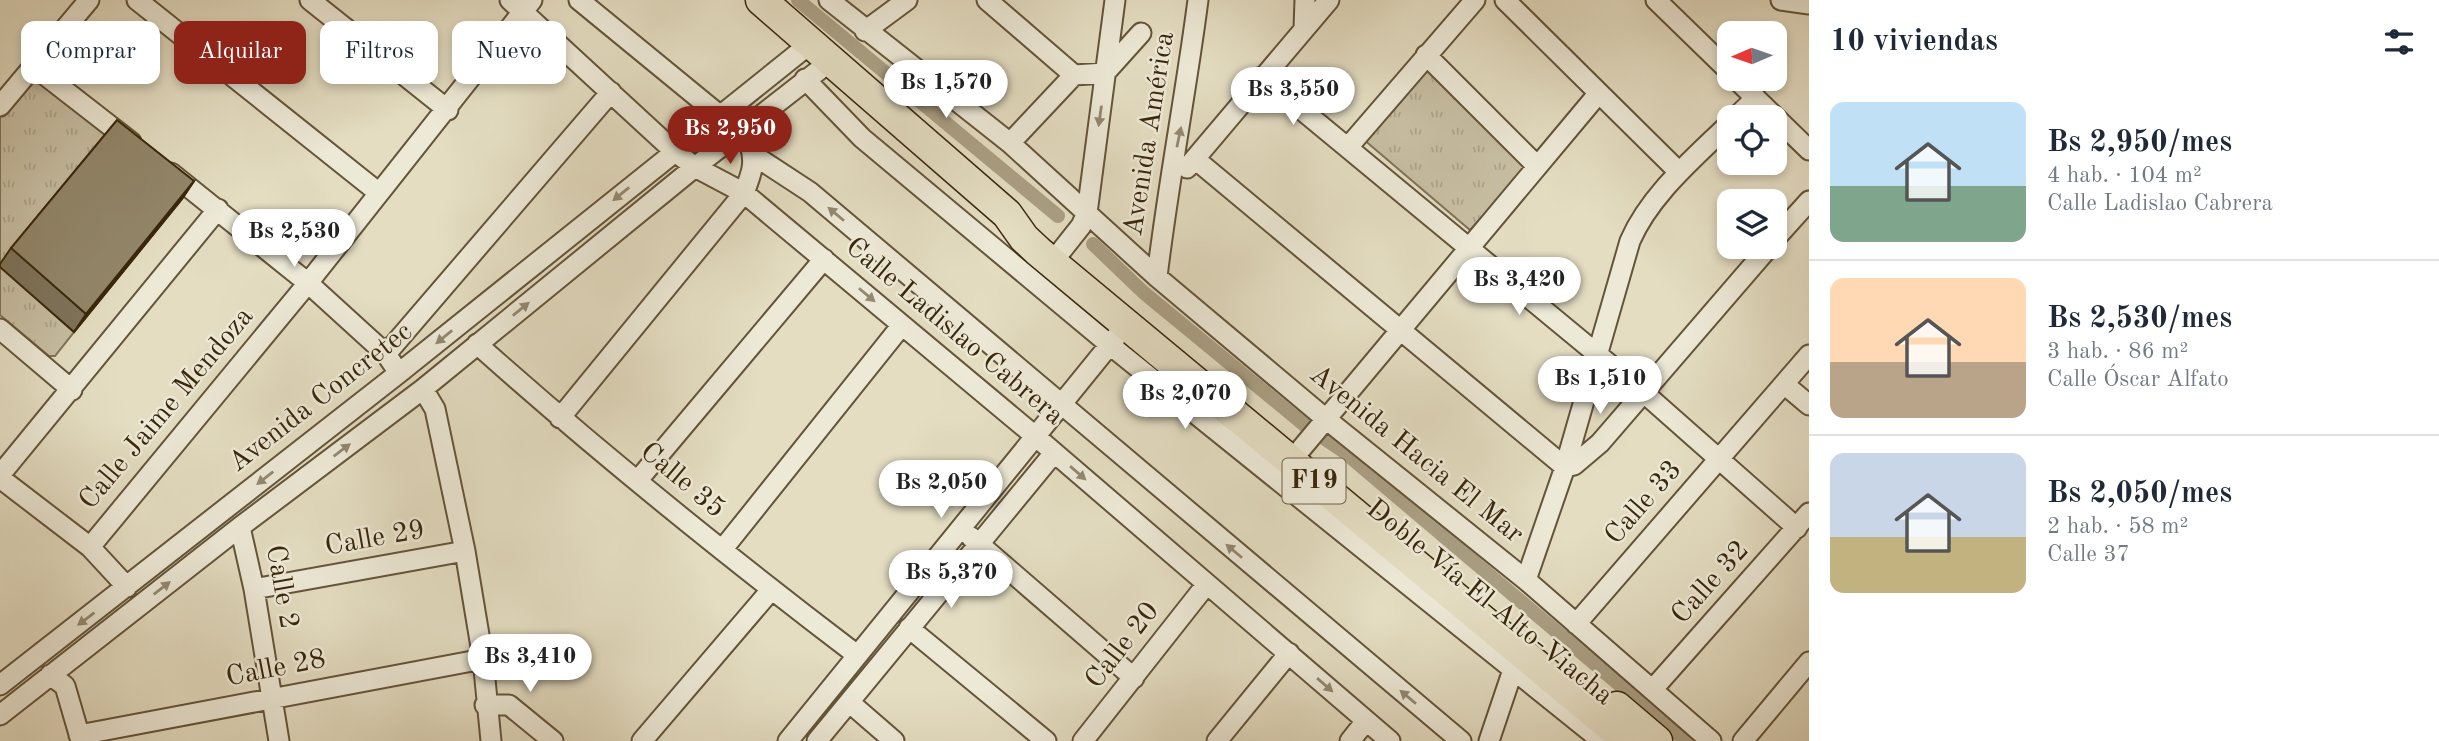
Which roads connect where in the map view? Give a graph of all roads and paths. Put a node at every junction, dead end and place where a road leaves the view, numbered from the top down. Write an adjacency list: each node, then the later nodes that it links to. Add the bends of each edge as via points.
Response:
1 (89, 0): 20 (street)
2 (137, 0): 53 (street)
3 (310, 0): 39 (street)
4 (510, 0): 19 (street, Calle Ladislao Cabrera)
5 (579, 0): 40 (street)
6 (761, 0): 24 (highway, F19)
7 (829, 0): 22 (street, Avenida Hacia El Mar)
8 (907, 0): 22 (street)
9 (987, 0): 28 (street)
10 (1115, 0): 27 (street, Avenida América)
11 (1198, 0): 52 (street, Avenida América, one-way to 11)
12 (1305, 0): 21 (street)
13 (1329, 0): 21 (street)
14 (1475, 0): 25 (street)
15 (1505, 0): 35 (street)
16 (1656, 0): 26 (street)
17 (1781, 0): 18 (street)
18 (1809, 4)
19 (529, 6): 34 (street, Calle Ladislao Cabrera); 39 (street, Calle Jaime Mendoza)
20 (71, 21)
21 (1304, 29): 29 (street)
22 (865, 31): 43 (street, Avenida Hacia El Mar)
23 (1141, 33): 27 (street)
24 (822, 52): 31 (street); 40 (street, Avenida Concretec); 57 (highway, F19)
25 (1426, 55): 44 (street); 49 (street)
26 (1717, 59)
27 (1105, 73): 28 (street); 59 (street, Avenida América, one-way to 59)
28 (1074, 75): 43 (street)
29 (1262, 76): 44 (street); 48 (street)
30 (21, 79): 38 (street)
31 (805, 79): 41 (street); 68 (street, via 862,138)
32 (57, 84): 56 (street)
33 (1749, 91): 36 (street)
34 (611, 92): 46 (street, Calle Ladislao Cabrera); 70 (street)
35 (1598, 94): 49 (street); 51 (street)
36 (1756, 98): 37 (street); 45 (street)
37 (1749, 105)
38 (0, 106)
39 (448, 110): 53 (street, Calle Jaime Mendoza)
40 (721, 116): 41 (street); 46 (street, Avenida Concretec)
41 (740, 132): 47 (street); 50 (street)
42 (1717, 136): 51 (street)
43 (1010, 144): 59 (street, Avenida Hacia El Mar)
44 (1349, 146): 60 (street)
45 (1809, 150)
46 (674, 151): 50 (street, Calle Ladislao Cabrera); 73 (street, Avenida Concretec, one-way to 73)
47 (755, 156): 54 (street); 78 (street, one-way to 47, via 810,192)
48 (1195, 159): 52 (street); 67 (street)
49 (1537, 166): 60 (street)
50 (695, 167): 54 (street, Calle Ladislao Cabrera); 69 (street, one-way to 50)
51 (1679, 172): 71 (street, via 1638,222)
52 (1167, 191): 63 (street, Avenida América)
53 (379, 193): 64 (street, Calle Jaime Mendoza)
54 (744, 193): 61 (street, Calle Ladislao Cabrera); 80 (street)
55 (1809, 201): 58 (street)
56 (218, 209): 64 (street); 75 (street)
57 (1007, 214): 59 (highway, Doble Vía El Alto-Viacha / F19); 68 (highway, Doble Vía El Alto-Viacha / F19, via 1024,238)
58 (1787, 226)
59 (1075, 232): 63 (street, Avenida Hacia El Mar); 81 (highway, Doble Vía El Alto-Viacha / F19)
60 (1469, 248): 67 (street); 71 (street)
61 (824, 259): 65 (street, Calle Ladislao Cabrera, one-way to 65); 87 (street)
62 (1758, 259): 77 (street)
63 (1157, 277): 81 (street, Avenida Hacia El Mar)
64 (308, 283): 70 (street); 92 (street, Calle Jaime Mendoza)
65 (902, 325): 82 (street, Calle Ladislao Cabrera); 93 (street)
66 (0, 329): 75 (street)
67 (1402, 331): 81 (street); 85 (street)
68 (1118, 336): 78 (street); 105 (highway, Doble Vía El Alto-Viacha / F19)
69 (477, 344): 76 (street); 80 (street, Calle 35)
70 (386, 354): 73 (street)
71 (1596, 355): 77 (street); 85 (street)
72 (1809, 355): 74 (street, Calle 33)
73 (399, 373): 97 (street, Avenida Concretec, one-way to 97)
74 (1784, 384): 79 (street); 84 (street, Calle 33)
75 (72, 390): 86 (street)
76 (423, 390): 89 (street, one-way to 76); 94 (street, via 435,409)
77 (1643, 391): 84 (street); 85 (street, via 1600,443)
78 (1061, 405): 82 (street); 129 (street, one-way to 78)
79 (1809, 405)
80 (560, 418): 87 (street, Calle 35)
81 (1314, 434): 95 (street, Avenida Hacia El Mar); 133 (highway, Doble Vía El Alto-Viacha / F19)
82 (1035, 436): 83 (street, Calle Ladislao Cabrera); 90 (street)
83 (1054, 453): 91 (street); 96 (street, Calle Ladislao Cabrera, one-way to 96)
84 (1719, 459): 88 (street); 100 (street, Calle 33)
85 (1565, 467): 95 (street)
86 (0, 476): 92 (street)
87 (638, 480): 93 (street, Calle 35)
88 (1803, 520): 110 (street, Calle 32)
89 (240, 527): 98 (street, Calle 2); 107 (street, one-way to 89)
90 (961, 527): 91 (street); 103 (street)
91 (979, 544): 101 (street); 108 (street)
92 (90, 547): 97 (street)
93 (722, 550): 99 (street, Calle 35)
94 (465, 551): 98 (street, Calle 29); 104 (street)
95 (1526, 580): 100 (street, Avenida Hacia El Mar)
96 (1206, 585): 102 (street, Calle Ladislao Cabrera); 108 (street, Calle 20)
97 (127, 587): 109 (street, Avenida Concretec, one-way to 109)
98 (254, 589): 111 (street, Calle 2)
99 (771, 590): 103 (street, Calle 35); 120 (street)
100 (1576, 624): 110 (street, Avenida Hacia El Mar)
101 (909, 628): 112 (street); 124 (street)
102 (1289, 653): 115 (street, Calle Ladislao Cabrera, one-way to 115); 126 (street)
103 (857, 655): 121 (street)
104 (483, 659): 111 (street, Calle 28); 113 (street)
105 (1517, 660): 130 (street); 131 (street); 132 (highway, Doble Vía El Alto-Viacha / F19)
106 (1809, 663): 135 (street)
107 (50, 676): 114 (street); 116 (street, via 65,686)
108 (1134, 678): 125 (street, Calle 20)
109 (0, 685)
110 (1653, 689): 134 (street, Avenida Hacia El Mar)
111 (271, 697): 116 (street, Calle 28); 117 (street, Calle 2)
112 (849, 702): 122 (street); 123 (street)
113 (485, 705): 118 (street); 119 (street, via 519,710)
114 (0, 715)
115 (1366, 721): 127 (street); 128 (street, Calle Ladislao Cabrera)
116 (80, 738)
117 (279, 741)
118 (491, 741)
119 (553, 741)
120 (642, 741)
121 (788, 741)
122 (817, 741)
123 (894, 741)
124 (1046, 741)
125 (1083, 741)
126 (1217, 741)
127 (1350, 741)
128 (1390, 741)
129 (1461, 741)
130 (1489, 741)
131 (1602, 741)
132 (1628, 741)
133 (1657, 741)
134 (1711, 741)
135 (1743, 741)

